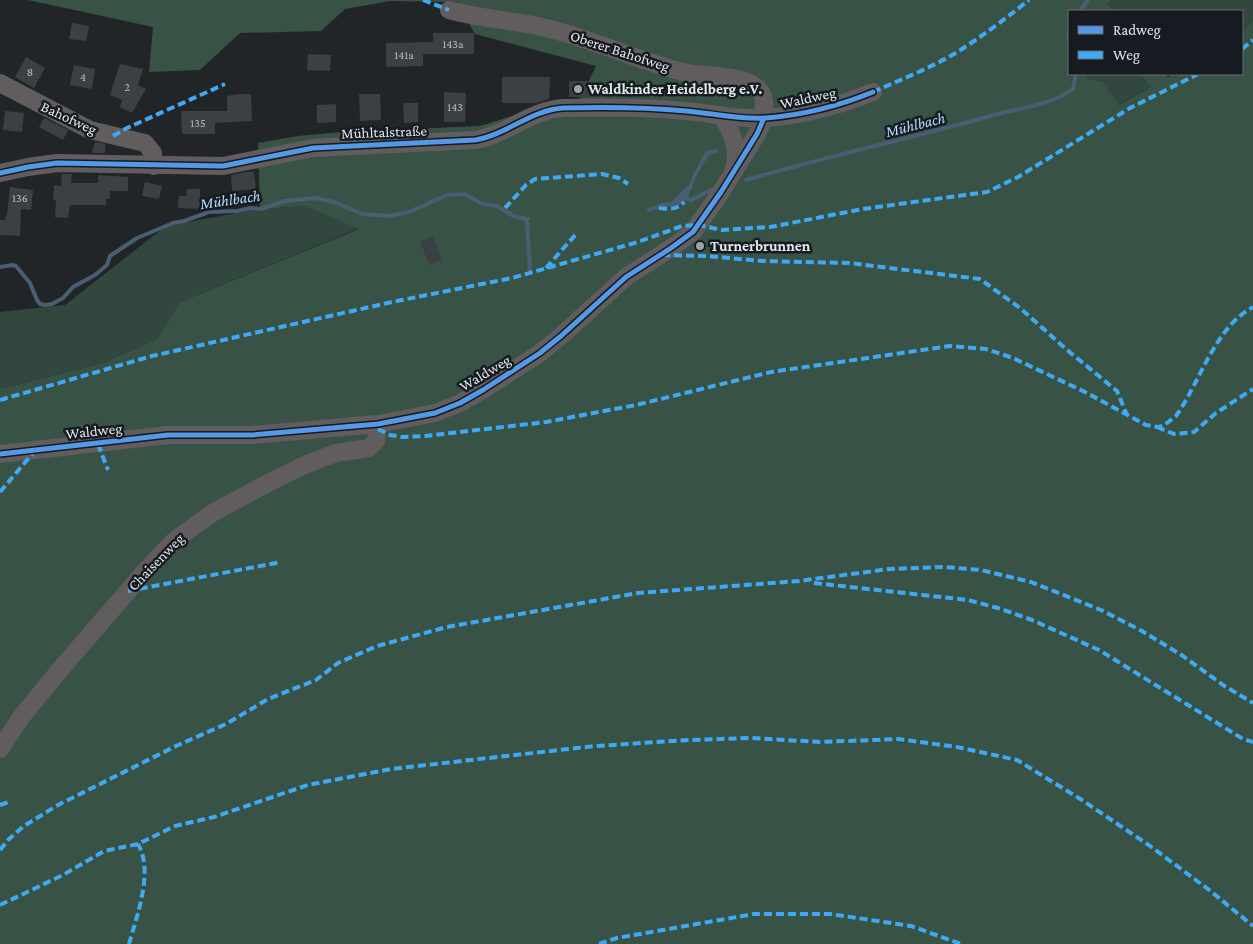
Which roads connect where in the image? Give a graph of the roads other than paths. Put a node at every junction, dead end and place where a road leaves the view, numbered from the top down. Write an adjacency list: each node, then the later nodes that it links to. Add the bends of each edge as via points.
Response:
1 (449, 10): 5 (street, Oberer Bahofweg, via 547,28 672,69 746,82 762,93)
2 (0, 83): 6 (street, Bahofweg, via 90,130 145,143 153,153)
3 (873, 92): 5 (street, Waldweg, via 837,105)
4 (721, 116): 5 (street, Mühltalstraße); 6 (street, Mühltalstraße, via 671,110 557,108 475,140 313,148 223,166); 7 (street, Waldweg, via 730,129 737,154)
5 (763, 118): 7 (street, Waldweg, via 757,134)
6 (154, 166): 8 (street, Mühltalstraße, via 57,163)
7 (734, 170): 9 (street, Waldweg, via 693,232 626,276 540,353 460,403 435,413)
8 (0, 173)
9 (378, 424): 10 (street, Waldweg, via 252,435 168,435); 11 (street, Chaisenweg, via 376,441 368,448 336,453 292,471 214,512 175,540 58,672)
10 (0, 454)
11 (0, 749)

